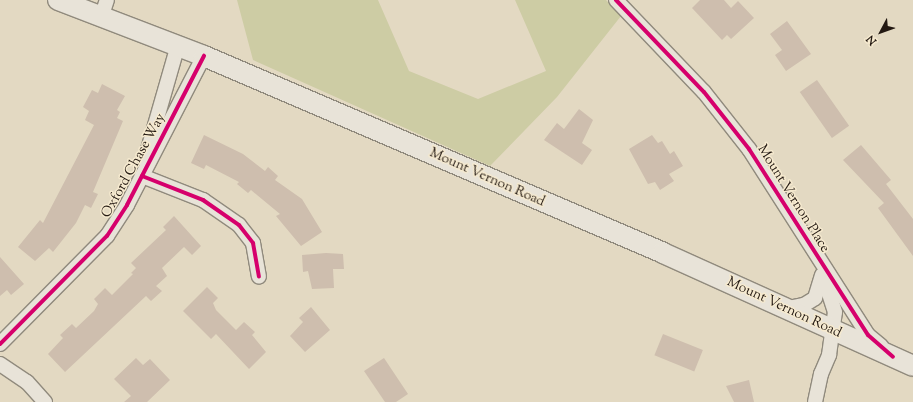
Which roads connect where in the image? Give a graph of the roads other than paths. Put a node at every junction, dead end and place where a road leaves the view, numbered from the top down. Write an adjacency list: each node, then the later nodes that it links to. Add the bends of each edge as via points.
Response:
1 (58, 0): 3 (main road, Mount Vernon Road)
2 (616, 0): 7 (street, Mount Vernon Place, via 704,92 749,149)
3 (105, 7): 4 (main road, Mount Vernon Road)
4 (178, 45): 5 (main road, Mount Vernon Road); 6 (street, Oxford Chase Way)
5 (204, 56): 6 (street, Oxford Chase Way); 9 (main road, Mount Vernon Road)
6 (142, 176): 8 (street, via 203,200 239,225 252,243); 11 (street, Oxford Chase Way, via 107,236)
7 (823, 271): 9 (street, via 815,298 804,305); 10 (street, Mount Vernon Place, via 835,312); 12 (street, via 868,335)
8 (259, 276)
9 (788, 308): 10 (main road, Mount Vernon Road)
10 (833, 332): 12 (main road, Mount Vernon Road); 16 (street, Mount Vernon Place)
11 (0, 344)
12 (893, 357): 14 (main road, Mount Vernon Road)
13 (0, 364): 15 (street, via 27,382)
14 (913, 366)
15 (45, 402)
16 (815, 402)

